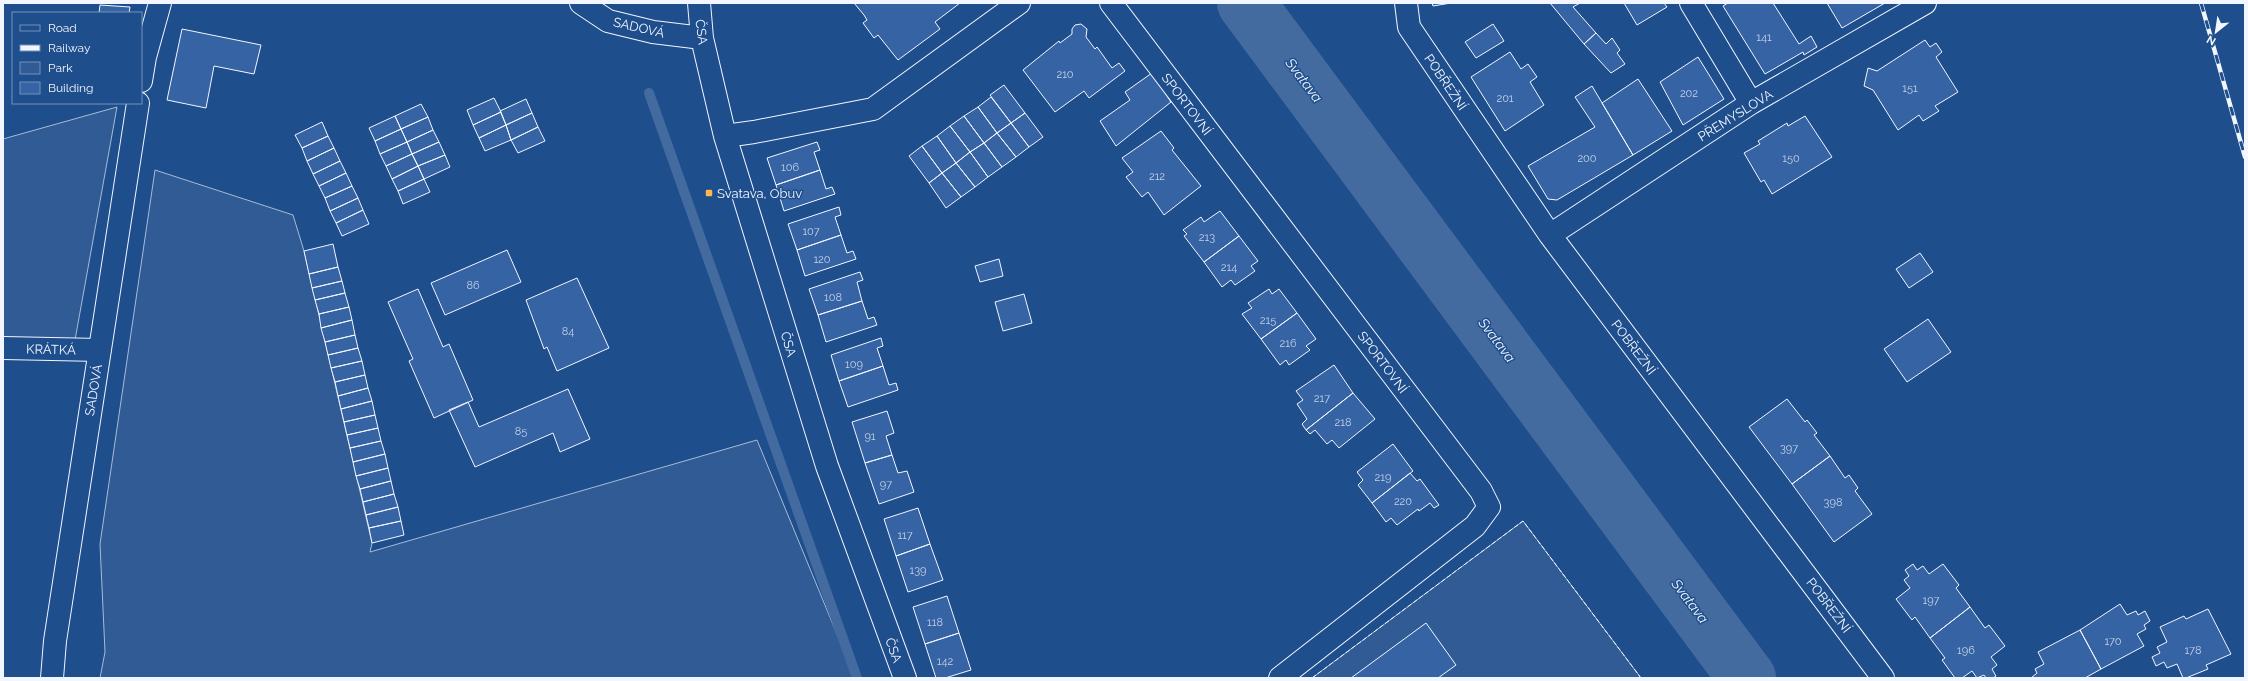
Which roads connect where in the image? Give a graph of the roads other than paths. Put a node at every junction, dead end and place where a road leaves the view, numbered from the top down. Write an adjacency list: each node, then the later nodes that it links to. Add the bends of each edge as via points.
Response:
1 (160, 3): 10 (street)
2 (581, 3): 9 (street, SADOVÁ, via 608,21 653,32)
3 (699, 3): 9 (street, ČSA)
4 (1019, 3): 13 (street, via 872,108)
5 (1111, 3): 19 (street, SPORTOVNÍ, via 1481,491 1489,507 1475,526)
6 (1406, 3): 14 (street, POBŘEŽNÍ, via 1409,27)
7 (1691, 3): 11 (street)
8 (1925, 3): 11 (street, PŘEMYSLOVA)
9 (702, 38): 13 (street, ČSA)
10 (142, 72)
11 (1751, 103): 14 (street, PŘEMYSLOVA)
12 (138, 104): 16 (street, SADOVÁ)
13 (725, 136): 18 (street, ČSA, via 827,466)
14 (1550, 235): 20 (street, POBŘEŽNÍ)
15 (3, 348): 16 (street, KRÁTKÁ)
16 (100, 350): 17 (street, SADOVÁ, via 55,641)
17 (52, 678)
18 (905, 678)
19 (1280, 678)
20 (1883, 678)

